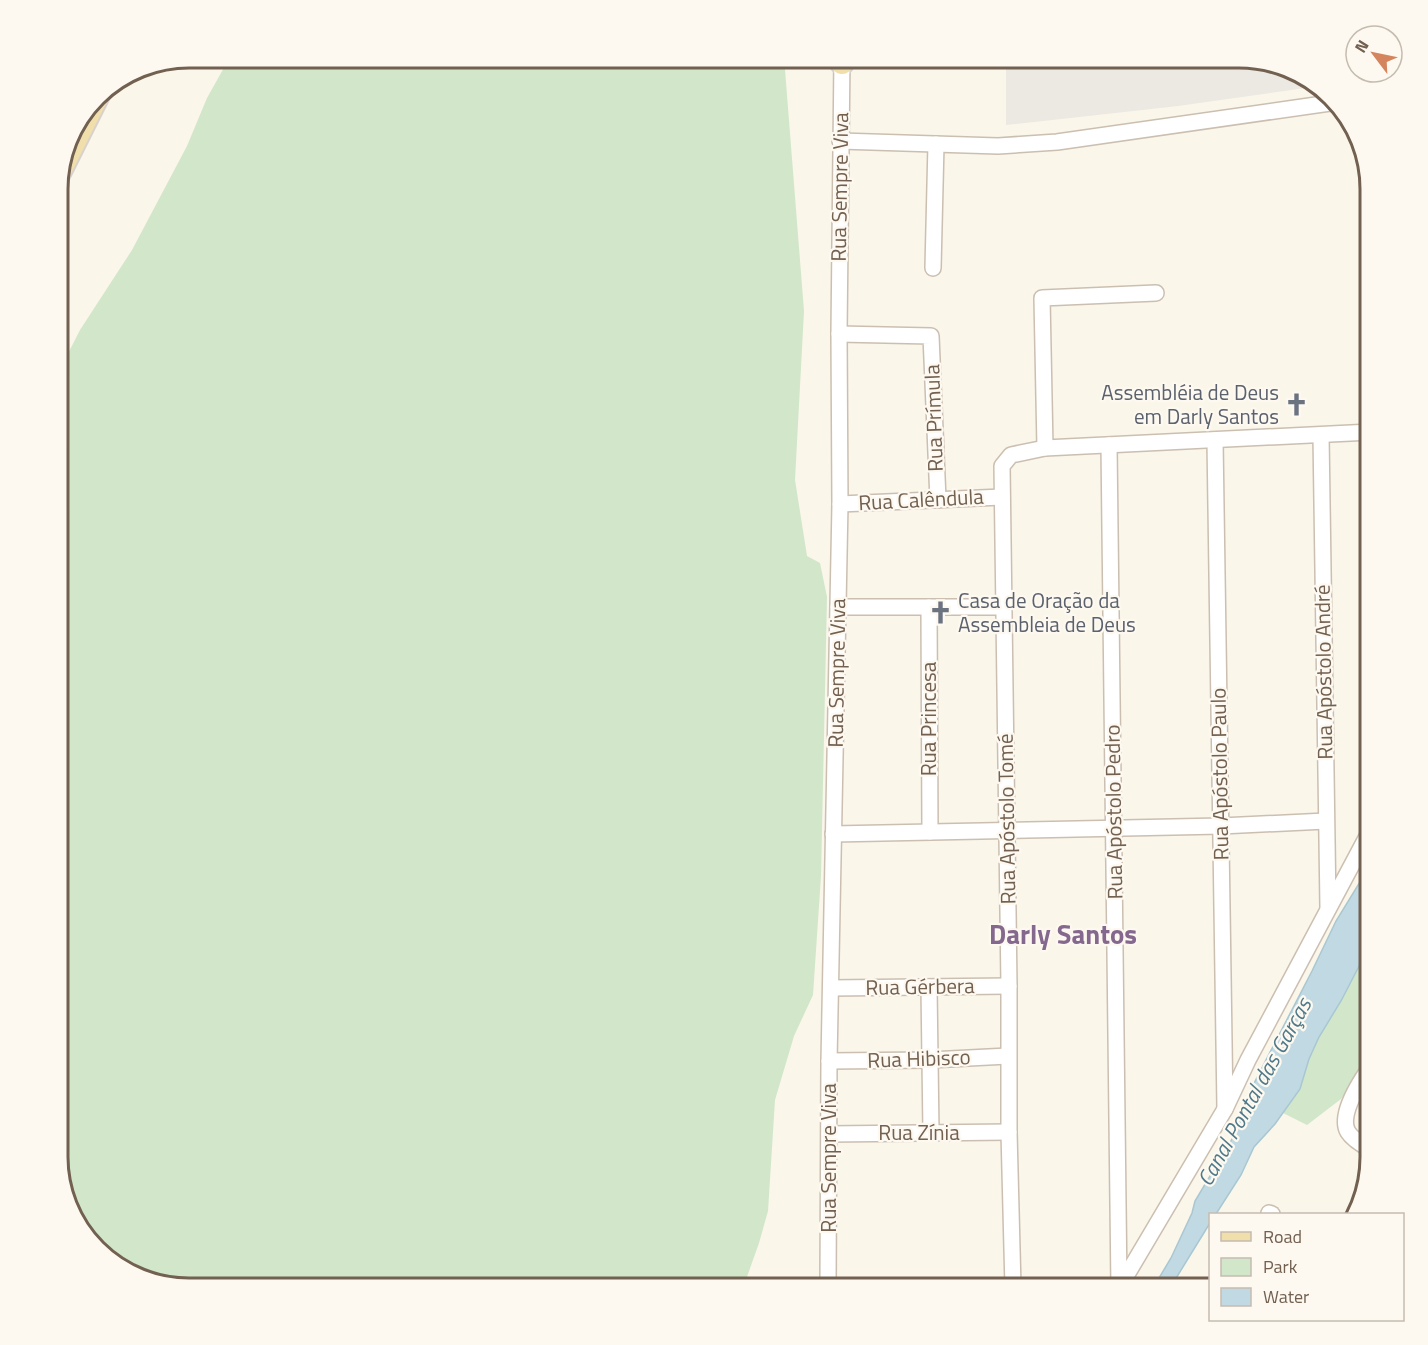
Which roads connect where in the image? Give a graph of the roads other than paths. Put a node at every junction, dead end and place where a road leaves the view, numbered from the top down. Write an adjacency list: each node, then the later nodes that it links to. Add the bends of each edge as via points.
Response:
1 (840, 68): 3 (street, Rua Sempre Viva)
2 (1326, 104): 4 (street, via 1057,142 998,146)
3 (840, 141): 4 (street); 7 (street, Rua Sempre Viva)
4 (936, 144): 5 (street)
5 (933, 268)
6 (1156, 293): 12 (street, via 1042,298)
7 (838, 334): 14 (street, Rua Prímula, via 931,336); 15 (street, Rua Sempre Viva)
8 (1360, 433): 9 (street)
9 (1321, 435): 10 (street); 19 (street, Rua Apóstolo André)
10 (1215, 440): 11 (street); 20 (street, Rua Apóstolo Paulo)
11 (1109, 445): 12 (street); 21 (street, Rua Apóstolo Pedro)
12 (1045, 448): 13 (street, Rua Apóstolo Tomé, via 1011,454 1002,466)
13 (1002, 497): 14 (street, Rua Calêndula); 18 (street, Rua Apóstolo Tomé)
14 (938, 500): 15 (street, Rua Calêndula)
15 (840, 504): 16 (street, Rua Sempre Viva)
16 (838, 607): 17 (street); 24 (street, Rua Sempre Viva)
17 (929, 607): 18 (street); 23 (street, Rua Princesa)
18 (1004, 607): 22 (street, Rua Apóstolo Tomé)
19 (1326, 821): 20 (street); 26 (street, Rua Apóstolo André)
20 (1221, 826): 21 (street); 34 (street, Rua Apóstolo Paulo)
21 (1114, 828): 22 (street); 41 (street, Rua Apóstolo Pedro)
22 (1007, 830): 23 (street); 27 (street, Rua Apóstolo Tomé)
23 (930, 832): 24 (street)
24 (833, 834): 29 (street, Rua Sempre Viva)
25 (1360, 850): 26 (street)
26 (1328, 910): 34 (street)
27 (1009, 986): 28 (street, Rua Gérbera); 30 (street, Rua Apóstolo Tomé)
28 (929, 987): 29 (street, Rua Gérbera); 31 (street)
29 (831, 988): 32 (street, Rua Sempre Viva)
30 (1008, 1056): 31 (street, Rua Hibisco); 36 (street, Rua Apóstolo Tomé)
31 (930, 1060): 32 (street, Rua Hibisco); 35 (street)
32 (830, 1061): 37 (street, Rua Sempre Viva)
33 (1360, 1085): 38 (street, via 1345,1118 1347,1130)
34 (1225, 1108): 42 (street)
35 (931, 1132): 36 (street, Rua Zínia); 37 (street, Rua Zínia)
36 (1009, 1132): 40 (street, Rua Apóstolo Tomé)
37 (829, 1134): 39 (street, Rua Sempre Viva)
38 (1360, 1143)
39 (828, 1278)
40 (1013, 1278)
41 (1119, 1278)
42 (1125, 1278)

